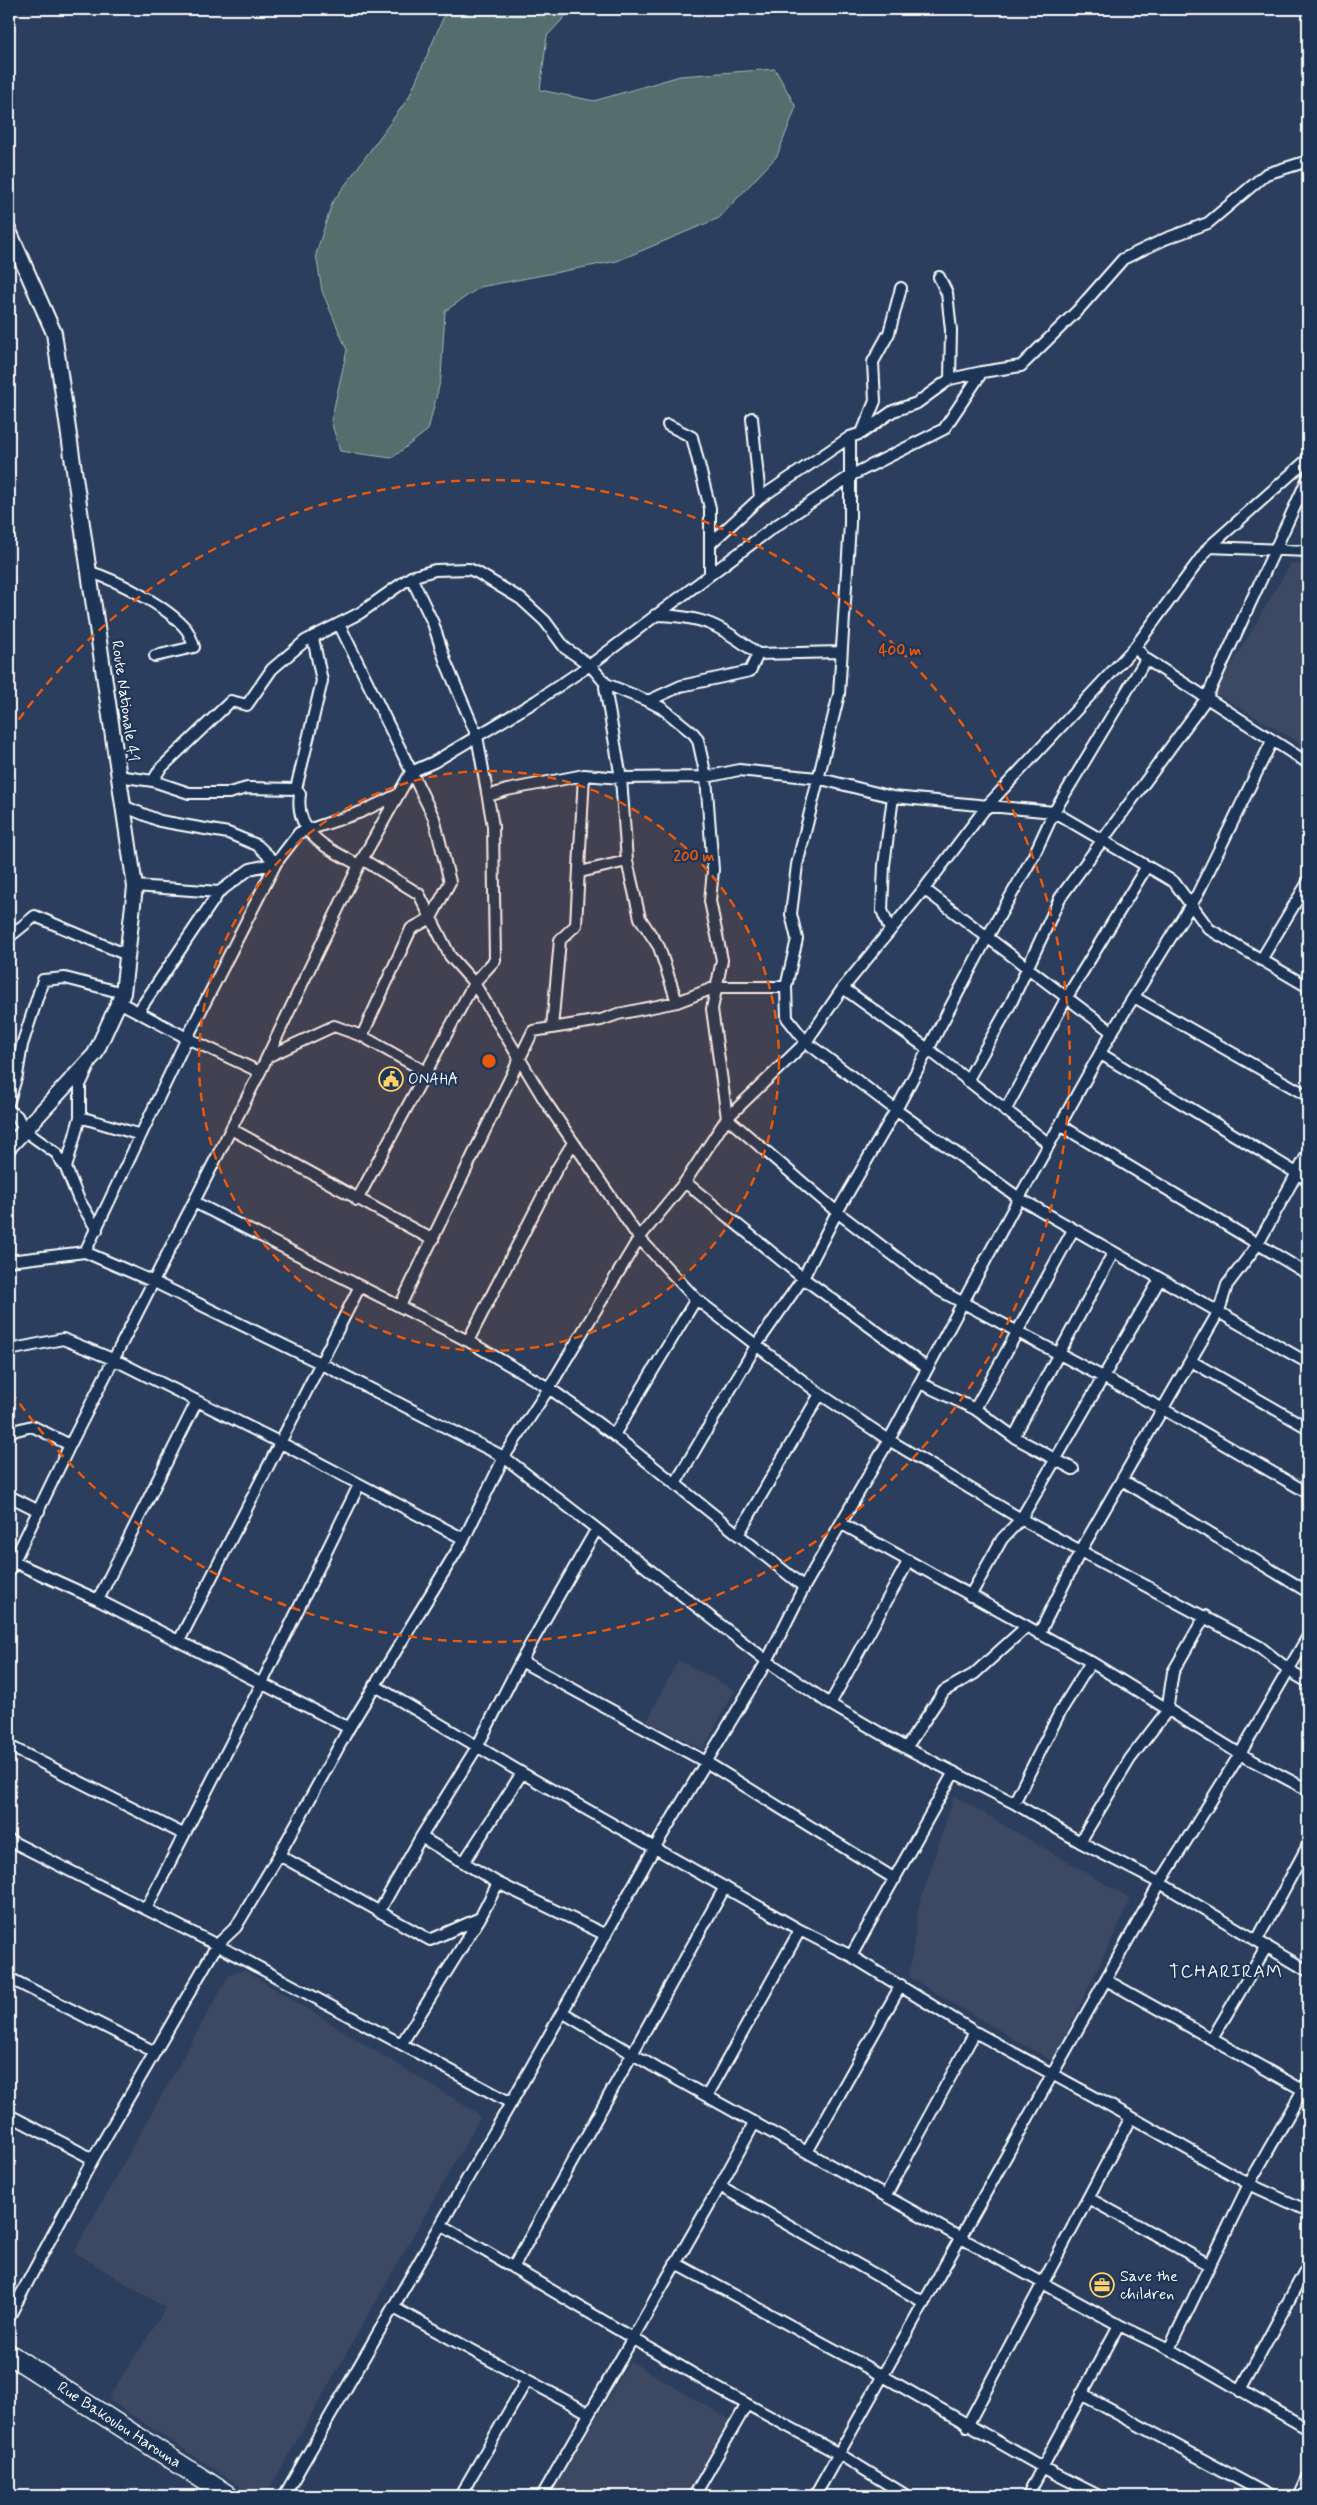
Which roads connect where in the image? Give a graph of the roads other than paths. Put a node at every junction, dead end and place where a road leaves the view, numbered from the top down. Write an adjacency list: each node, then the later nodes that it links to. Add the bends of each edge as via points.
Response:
1 (1308, 161): 5 (street, via 1266,174 1208,223 1123,259 1078,310 1021,366)
2 (9, 231): 19 (street, Route Nationale 41, via 54,332)
3 (938, 277): 6 (street, via 947,293 951,330)
4 (901, 288): 9 (street, via 889,333 873,362 875,401)
5 (982, 372): 6 (street); 12 (street, via 944,430)
6 (950, 379): 9 (street, via 917,403 893,411)
7 (752, 418): 14 (street)
8 (668, 425): 15 (street, via 692,437 710,508)
9 (862, 433): 10 (street)
10 (850, 437): 12 (street); 14 (street)
11 (1308, 459): 16 (street)
12 (852, 475): 20 (street); 26 (street)
13 (1308, 478): 17 (street)
14 (760, 498): 15 (street)
15 (711, 543): 20 (street)
16 (1209, 547): 17 (street); 25 (street)
17 (1277, 550): 18 (street); 32 (street)
18 (1308, 551)
19 (90, 572): 28 (street, via 108,578 170,614 187,630 194,647); 39 (street, Route Nationale 41)
20 (710, 574): 22 (street)
21 (410, 577): 23 (street); 30 (street, via 435,570 469,568 521,599 565,648); 34 (street, via 433,623)
22 (655, 615): 27 (street, via 685,616 719,626); 30 (street)
23 (339, 624): 24 (street); 37 (street)
24 (312, 638): 43 (street, via 305,640 272,669 248,705 231,701); 44 (street, via 322,681)
25 (1134, 647): 29 (street); 49 (street)
26 (840, 652): 27 (street); 42 (street, via 839,694)
27 (758, 654): 33 (street, via 750,671 681,686)
28 (155, 656)
29 (1146, 659): 32 (street); 50 (street)
30 (590, 665): 31 (street); 34 (street)
31 (606, 684): 33 (street); 41 (street)
32 (1206, 699): 35 (street); 52 (street)
33 (648, 701): 40 (street, via 694,734)
34 (477, 736): 37 (street); 46 (street)
35 (1272, 741): 36 (street); 62 (street)
36 (1308, 763)
37 (411, 772): 45 (street); 63 (street, via 434,818 450,882)
38 (584, 775): 41 (street); 46 (street); 57 (street)
39 (118, 776): 43 (street); 48 (street, Route Nationale 41)
40 (706, 777): 41 (street); 42 (street, via 739,770); 73 (street, via 713,870 710,901 722,960)
41 (621, 778): 53 (street)
42 (817, 778): 47 (street); 71 (street, via 797,865 791,914 797,939)
43 (152, 781): 44 (street, via 189,793 229,793 247,788)
44 (296, 789): 51 (street, via 300,794 298,806)
45 (397, 795): 51 (street); 54 (street)
46 (488, 796): 70 (street, via 492,826 495,960)
47 (893, 797): 49 (street); 64 (street, via 882,910)
48 (123, 806): 55 (street, via 160,821 228,833 257,845); 59 (street, Route Nationale 41)
49 (987, 806): 50 (street); 60 (street)
50 (1054, 812): 52 (street); 65 (street, via 1034,855)
51 (308, 831): 54 (street, via 321,844); 55 (street, via 299,832)
52 (1102, 840): 56 (street); 69 (street, via 1060,898)
53 (627, 861): 57 (street); 78 (street, via 640,918 659,947)
54 (361, 862): 63 (street, via 419,894); 88 (street)
55 (276, 863): 61 (street, via 250,869); 83 (street)
56 (1147, 866): 62 (street, via 1174,882); 76 (street)
57 (580, 872): 80 (street, via 576,925 560,940)
58 (1308, 882): 68 (street)
59 (135, 886): 61 (street); 67 (street, Route Nationale 41)
60 (924, 889): 64 (street); 65 (street)
61 (219, 892): 79 (street)
62 (1190, 906): 68 (street, via 1209,930); 77 (street)
63 (431, 918): 70 (street, via 450,956); 82 (street, via 411,929)
64 (890, 930): 74 (street)
65 (988, 936): 69 (street); 85 (street)
66 (9, 937): 67 (street, via 36,916)
67 (126, 955): 75 (street, Route Nationale 41)
68 (1261, 960): 72 (street)
69 (1027, 966): 76 (street); 92 (street, via 1011,1003)
70 (474, 983): 89 (street); 91 (street)
71 (786, 987): 73 (street); 84 (street, via 787,1018)
72 (1308, 987)
73 (716, 988): 78 (street); 99 (street, via 712,1009)
74 (843, 988): 84 (street); 85 (street)
75 (121, 997): 79 (street); 86 (street, Route Nationale 41); 94 (street, via 90,982 65,978 43,980 22,1045 18,1075)
76 (1067, 997): 81 (street); 97 (street)
77 (1134, 997): 81 (street); 93 (street)
78 (677, 1002): 80 (street)
79 (138, 1012): 83 (street)
80 (552, 1028): 89 (street, via 533,1031)
81 (1112, 1032): 87 (street)
82 (362, 1036): 88 (street, via 334,1026); 91 (street)
83 (187, 1038): 90 (street); 103 (street)
84 (806, 1042): 96 (street); 99 (street)
85 (928, 1049): 92 (street); 96 (street)
86 (95, 1054): 98 (street, via 80,1085); 102 (street, Route Nationale 41)
87 (1101, 1054): 100 (street); 109 (street)
88 (268, 1057): 90 (street)
89 (520, 1058): 104 (street); 119 (street)
90 (260, 1072): 101 (street)
91 (426, 1072): 113 (street)
92 (968, 1081): 97 (street)
93 (1308, 1096)
94 (9, 1101)
95 (9, 1110): 102 (street, via 18,1116)
96 (896, 1110): 112 (street); 115 (street)
97 (1005, 1111): 105 (street)
98 (80, 1117): 103 (street); 108 (street)
99 (727, 1118): 111 (street); 115 (street)
100 (1060, 1125): 105 (street); 120 (street)
101 (231, 1129): 113 (street); 114 (street)
102 (25, 1131): 106 (street, Route Nationale 41); 108 (street, via 56,1153)
103 (141, 1135): 116 (street)
104 (573, 1143): 118 (street); 134 (street)
105 (1049, 1144): 112 (street)
106 (9, 1147)
107 (1308, 1153): 109 (street)
108 (66, 1168): 116 (street, via 79,1200)
109 (1298, 1173): 110 (street); 120 (street)
110 (1308, 1180)
111 (685, 1182): 118 (street); 125 (street)
112 (1019, 1198): 117 (street); 130 (street)
113 (357, 1200): 119 (street)
114 (194, 1202): 127 (street); 128 (street)
115 (837, 1212): 125 (street); 130 (street, via 939,1290)
116 (97, 1230): 121 (street)
117 (1073, 1230): 122 (street); 133 (street)
118 (638, 1238): 129 (street); 145 (street)
119 (433, 1240): 131 (street)
120 (1258, 1244): 124 (street); 132 (street, via 1226,1285)
121 (85, 1252): 123 (street); 127 (street)
122 (1113, 1253): 126 (street); 137 (street)
123 (9, 1261)
124 (1308, 1274)
125 (803, 1278): 135 (street); 142 (street)
126 (1160, 1279): 132 (street); 143 (street)
127 (154, 1282): 138 (street); 140 (street)
128 (360, 1286): 131 (street); 140 (street)
129 (696, 1298): 135 (street); 152 (street)
130 (963, 1302): 133 (street); 142 (street)
131 (400, 1306): 134 (street)
132 (1219, 1311): 139 (street); 141 (street)
133 (1017, 1331): 137 (street); 149 (street)
134 (468, 1341): 145 (street)
135 (757, 1344): 146 (street); 161 (street)
136 (9, 1350): 138 (street, via 63,1339)
137 (1059, 1353): 143 (street); 153 (street)
138 (115, 1360): 147 (street); 156 (street)
139 (1190, 1361): 148 (street); 150 (street)
140 (320, 1363): 155 (street); 157 (street)
141 (1308, 1363)
142 (927, 1368): 144 (street)
143 (1103, 1377): 148 (street); 158 (street)
144 (920, 1383): 149 (street); 154 (street)
145 (549, 1388): 152 (street); 157 (street)
146 (820, 1394): 154 (street); 169 (street)
147 (197, 1400): 155 (street); 177 (street)
148 (1163, 1408): 160 (street); 163 (street)
149 (975, 1409): 153 (street)
150 (1308, 1428)
151 (9, 1432): 156 (street, via 32,1426)
152 (614, 1435): 161 (street)
153 (1014, 1437): 158 (street)
154 (889, 1440): 166 (street); 167 (street)
155 (282, 1442): 162 (street); 182 (street)
156 (70, 1445): 165 (street)
157 (504, 1457): 168 (street); 170 (street)
158 (1056, 1458): 159 (street); 166 (street)
159 (1073, 1469)
160 (1122, 1480): 171 (street); 175 (street)
161 (675, 1484): 169 (street)
162 (359, 1485): 170 (street); 188 (street)
163 (1308, 1493)
164 (9, 1496): 165 (street)
165 (39, 1510): 173 (street)
166 (1021, 1519): 171 (street); 176 (street, via 1002,1540)
167 (842, 1524): 172 (street); 174 (street)
168 (596, 1530): 183 (street); 184 (street)
169 (738, 1534): 174 (street)
170 (464, 1540): 189 (street)
171 (1080, 1552): 178 (street); 180 (street)
172 (908, 1562): 176 (street); 190 (street)
173 (11, 1567): 177 (street)
174 (804, 1588): 184 (street)
175 (1308, 1592)
176 (970, 1596): 179 (street)
177 (98, 1600): 182 (street)
178 (1205, 1616): 186 (street, via 1260,1647); 191 (street, via 1173,1672)
179 (1026, 1627): 180 (street); 195 (street, via 974,1674 944,1690)
180 (1039, 1634): 185 (street)
181 (1308, 1636): 186 (street)
182 (179, 1641): 188 (street)
183 (520, 1661): 194 (street); 197 (street)
184 (767, 1661): 190 (street); 197 (street)
185 (1091, 1662): 191 (street); 201 (street, via 1060,1712)
186 (1288, 1670): 187 (street); 196 (street)
187 (1308, 1682)
188 (262, 1683): 192 (street); 202 (street)
189 (374, 1685): 192 (street); 194 (street)
190 (830, 1704): 195 (street)
191 (1167, 1711): 196 (street); 205 (street, via 1130,1759)
192 (349, 1728): 208 (street)
193 (9, 1746): 202 (street)
194 (477, 1747): 199 (street); 203 (street)
195 (906, 1748): 198 (street)
196 (1240, 1754): 200 (street); 212 (street)
197 (706, 1762): 207 (street); 210 (street)
198 (954, 1772): 201 (street); 210 (street)
199 (522, 1773): 207 (street); 209 (street)
200 (1308, 1790)
201 (1014, 1803): 205 (street)
202 (183, 1834): 214 (street)
203 (421, 1837): 209 (street); 215 (street)
204 (9, 1840): 214 (street)
205 (1080, 1842): 212 (street)
206 (1308, 1845): 219 (street)
207 (655, 1847): 213 (street); 218 (street)
208 (279, 1855): 215 (street); 220 (street, via 236,1927)
209 (464, 1862): 211 (street)
210 (894, 1879): 222 (street)
211 (498, 1883): 216 (street); 218 (street)
212 (1160, 1883): 219 (street); 225 (street)
213 (725, 1887): 217 (street); 232 (street)
214 (146, 1908): 220 (street)
215 (379, 1912): 216 (street, via 430,1940)
216 (480, 1918): 230 (street)
217 (800, 1930): 222 (street); 235 (street)
218 (606, 1935): 227 (street)
219 (1258, 1940): 221 (street)
220 (217, 1945): 230 (street); 231 (street)
221 (1267, 1946): 223 (street); 229 (street)
222 (852, 1956): 226 (street)
223 (1308, 1971)
224 (9, 1978): 231 (street)
225 (1106, 1980): 229 (street); 233 (street)
226 (901, 1986): 228 (street); 240 (street)
227 (562, 2012): 232 (street); 236 (street)
228 (975, 2032): 233 (street); 244 (street)
229 (1212, 2039): 234 (street)
230 (402, 2043): 236 (street)
231 (155, 2052): 241 (street)
232 (632, 2054): 235 (street); 252 (street)
233 (1052, 2075): 238 (street); 248 (street)
234 (1306, 2085): 242 (street)
235 (707, 2096): 239 (street)
236 (511, 2103): 247 (street)
237 (9, 2115): 241 (street)
238 (1131, 2117): 242 (street); 245 (street)
239 (755, 2122): 240 (street); 243 (street)
240 (807, 2152): 244 (street)
241 (93, 2159): 256 (street)
242 (1249, 2184): 246 (street); 250 (street)
243 (720, 2186): 249 (street); 254 (street)
244 (886, 2195): 248 (street)
245 (1088, 2198): 250 (street); 253 (street)
246 (1308, 2211)
247 (441, 2225): 252 (street); 255 (street)
248 (961, 2238): 253 (street); 254 (street)
249 (675, 2263): 258 (street); 262 (street)
250 (1210, 2265): 259 (street)
251 (1308, 2265): 264 (street)
252 (513, 2268): 258 (street)
253 (1043, 2284): 257 (street); 268 (street)
254 (925, 2303): 262 (street)
255 (394, 2308): 263 (street); 275 (street)
256 (9, 2317)
257 (1119, 2325): 259 (street); 265 (street)
258 (634, 2337): 266 (street); 267 (street)
259 (1169, 2349): 264 (street)
260 (9, 2354): 274 (highway, Rue Bakoulou Harouna)
261 (9, 2367): 273 (highway, Rue Bakoulou Harouna)
262 (883, 2376): 268 (street); 270 (street)
263 (527, 2380): 267 (street); 276 (street)
264 (1240, 2391): 269 (street)
265 (1081, 2394): 271 (street); 283 (street)
266 (747, 2404): 270 (street); 278 (street)
267 (589, 2413): 277 (street)
268 (967, 2426): 271 (street)
269 (1308, 2428)
270 (839, 2454): 279 (street); 280 (street)
271 (1042, 2468): 281 (street); 282 (street)
272 (1308, 2481): 284 (street)
273 (215, 2496)
274 (228, 2496)
275 (284, 2496)
276 (461, 2496)
277 (542, 2496)
278 (694, 2496)
279 (815, 2496)
280 (907, 2496)
281 (1028, 2496)
282 (1099, 2496)
283 (1270, 2496)
284 (1299, 2496)

